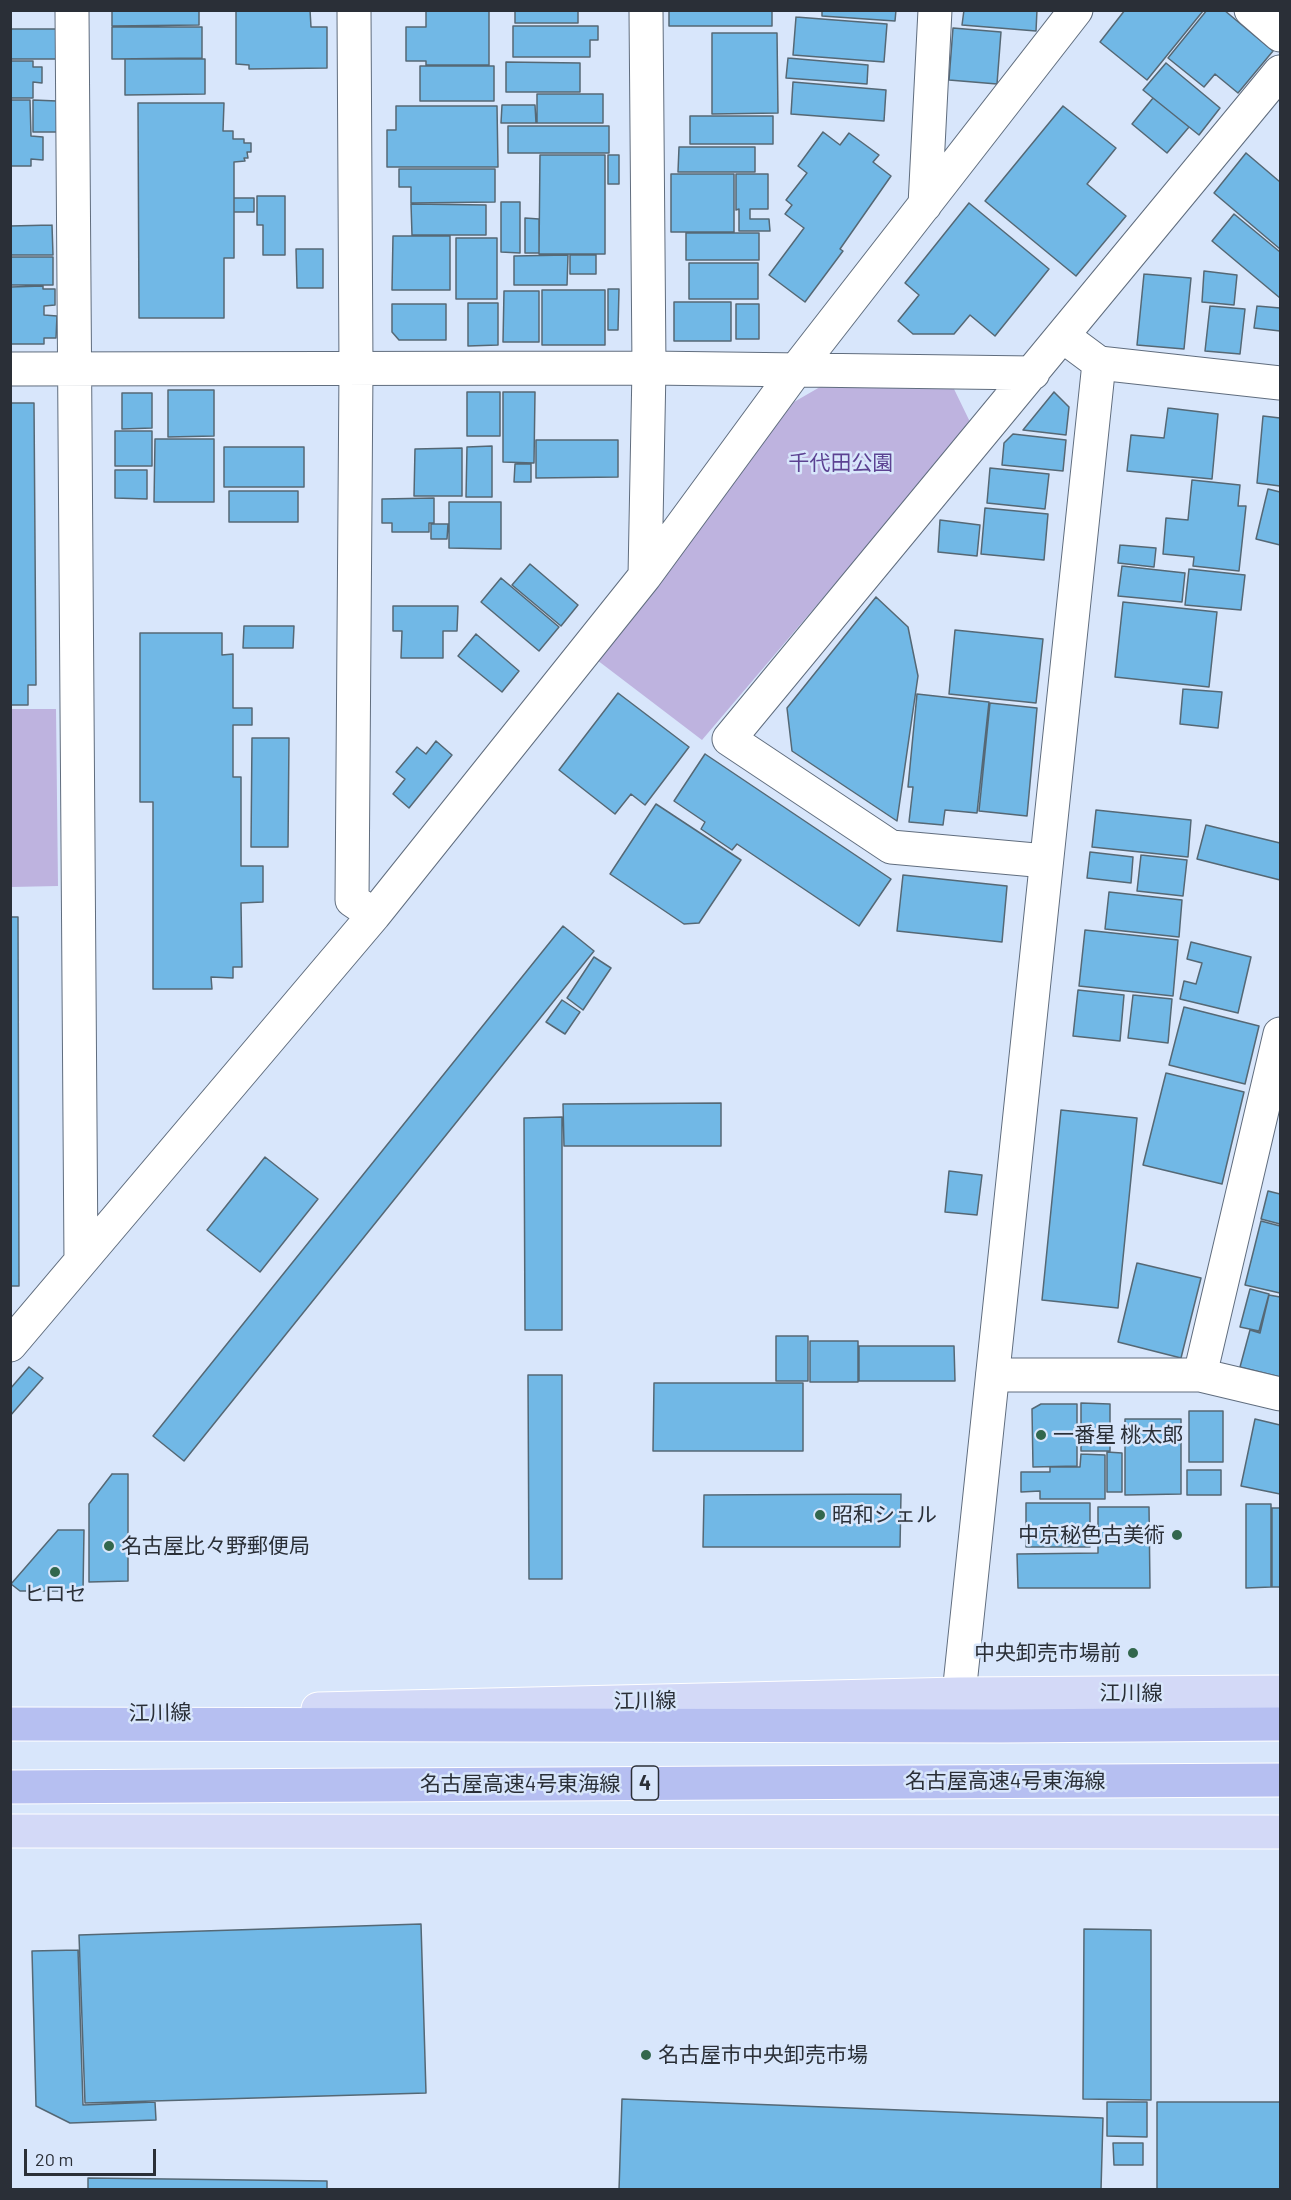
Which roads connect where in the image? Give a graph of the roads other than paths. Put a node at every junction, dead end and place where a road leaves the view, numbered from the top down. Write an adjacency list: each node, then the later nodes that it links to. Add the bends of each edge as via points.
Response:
1 (72, 10): 14 (street)
2 (354, 10): 15 (street)
3 (646, 10): 12 (street)
4 (935, 10): 9 (street)
5 (1076, 10): 9 (street)
6 (1251, 10): 7 (street)
7 (1281, 35)
8 (1281, 72): 10 (street)
9 (925, 205): 16 (street)
10 (1064, 337): 11 (street); 17 (street)
11 (1099, 363): 18 (street); 20 (street)
12 (649, 368): 15 (street); 16 (street); 19 (street)
13 (10, 369): 14 (street)
14 (74, 369): 15 (street); 23 (street)
15 (356, 369): 21 (street, via 352,900)
16 (796, 370): 17 (street); 19 (street)
17 (1033, 374): 20 (street, via 729,739 891,847)
18 (1281, 383)
19 (645, 576): 21 (street)
20 (1046, 861): 25 (street)
21 (374, 915): 23 (street)
22 (1279, 1045): 26 (street)
23 (81, 1261): 24 (street)
24 (10, 1346)
25 (993, 1374): 26 (street); 29 (street)
26 (1200, 1374): 27 (street)
27 (1281, 1394)
28 (1281, 1692): 29 (main road, 江川線)
29 (959, 1694): 30 (main road, 江川線)
30 (10, 1717)
31 (10, 1724): 32 (highway)
32 (1281, 1724)
33 (1281, 1780): 34 (highway, 名古屋高速4号東海線 / 4)
34 (10, 1787)
35 (10, 1831): 36 (main road)
36 (1281, 1832)

